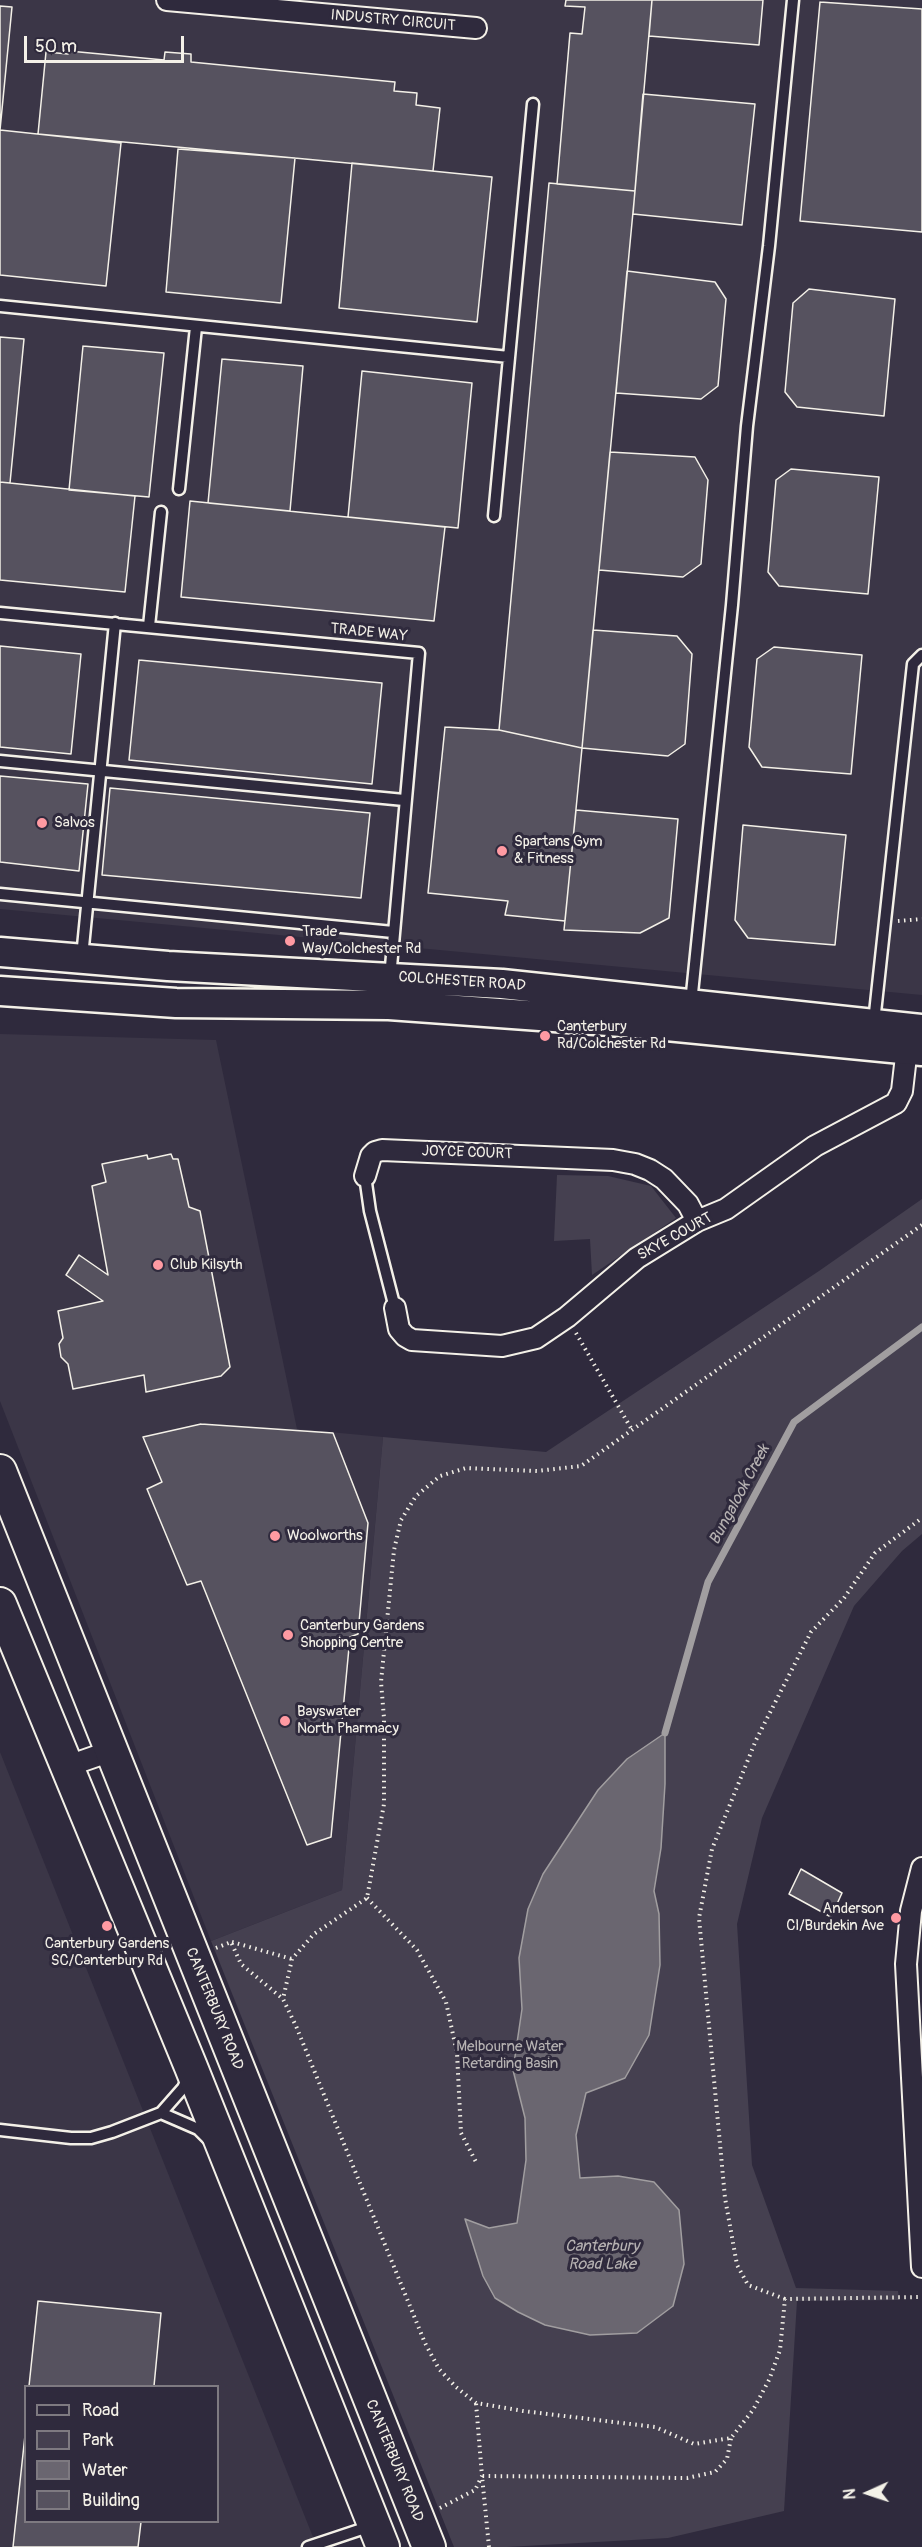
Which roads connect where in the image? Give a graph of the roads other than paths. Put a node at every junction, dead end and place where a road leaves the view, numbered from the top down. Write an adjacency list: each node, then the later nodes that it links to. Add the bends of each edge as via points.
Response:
1 (166, 0): 3 (street, INDUSTRY CIRCUIT)
2 (793, 0): 25 (lane)
3 (476, 28)
4 (533, 104): 7 (lane)
5 (0, 306): 6 (lane)
6 (196, 327): 7 (lane); 8 (lane)
7 (509, 357): 10 (lane)
8 (179, 489)
9 (161, 512): 13 (lane)
10 (494, 516)
11 (0, 613): 12 (lane, TRADE WAY)
12 (115, 623): 13 (lane, TRADE WAY); 16 (lane)
13 (149, 626): 17 (lane, TRADE WAY, via 419,653)
14 (922, 655): 26 (lane, via 913,664)
15 (0, 761): 16 (lane)
16 (100, 770): 17 (lane); 19 (lane)
17 (404, 800): 20 (lane, TRADE WAY)
18 (0, 894): 19 (lane)
19 (87, 903): 20 (lane); 22 (lane)
20 (393, 932): 24 (lane, TRADE WAY)
21 (0, 952): 22 (main road, COLCHESTER ROAD)
22 (82, 958): 24 (main road, COLCHESTER ROAD)
23 (0, 991): 24 (main road, COLCHESTER ROAD, via 176,1003)
24 (390, 991): 25 (main road, COLCHESTER ROAD, via 502,984)
25 (690, 1016): 26 (main road, COLCHESTER ROAD)
26 (873, 1035): 27 (main road, COLCHESTER ROAD)
27 (915, 1039): 29 (street, SKYE COURT, via 896,1103 815,1146 733,1205)
28 (366, 1172): 29 (street, JOYCE COURT, via 375,1152 382,1150 591,1158 634,1164 664,1179 688,1204); 30 (lane, JOYCE COURT, via 370,1211)
29 (697, 1221): 30 (street, SKYE COURT, via 637,1258 567,1317 521,1344 480,1346 412,1340 399,1329)
30 (395, 1308)
31 (0, 1471): 33 (main road, CANTERBURY ROAD)
32 (0, 1604): 34 (main road)
33 (111, 1751): 34 (street); 41 (main road, CANTERBURY ROAD)
34 (68, 1766): 36 (main road)
35 (922, 1868): 40 (street, via 911,1911 906,1964)
36 (191, 2067): 37 (lane, via 183,2088); 39 (main road)
37 (161, 2113): 38 (lane, via 91,2138); 39 (lane, via 198,2129)
38 (0, 2130)
39 (228, 2161): 42 (main road)
40 (922, 2267)
41 (425, 2510): 42 (main road); 44 (main road, CANTERBURY ROAD)
42 (378, 2536): 43 (lane)
43 (308, 2547)
44 (429, 2547)

